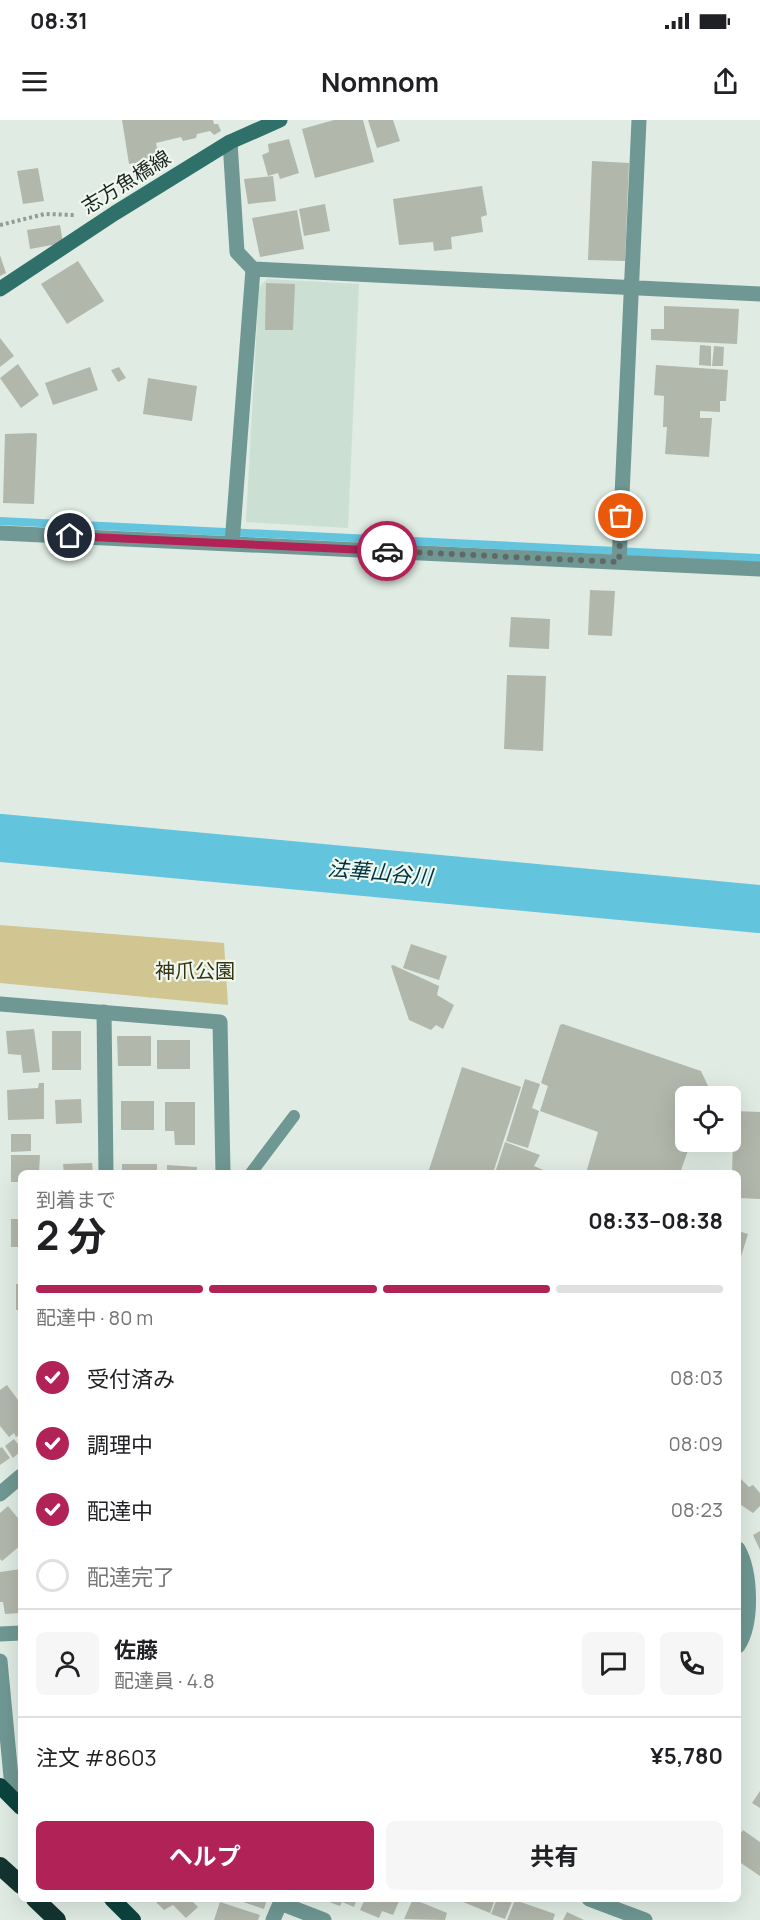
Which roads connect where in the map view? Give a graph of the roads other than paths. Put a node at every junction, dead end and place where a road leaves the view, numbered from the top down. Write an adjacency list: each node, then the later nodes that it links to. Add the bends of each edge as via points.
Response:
1 (280, 120): 3 (main road, 志方魚橋線)
2 (639, 120): 5 (street)
3 (230, 142): 4 (street, via 237,252); 6 (main road, 志方魚橋線)
4 (253, 269): 5 (street); 9 (street)
5 (632, 288): 7 (street); 10 (street)
6 (0, 289)
7 (760, 294)
8 (0, 533): 9 (street)
9 (232, 543): 10 (street)
10 (619, 562): 11 (street)
11 (760, 569)
12 (0, 1004): 13 (street)
13 (104, 1012): 15 (street); 16 (street, via 220,1022)
14 (294, 1116): 17 (lane)
15 (106, 1170)
16 (223, 1170)
17 (253, 1170)
18 (18, 1479): 19 (street)
19 (0, 1494)
20 (741, 1554): 23 (street, via 749,1608)
21 (18, 1633): 22 (street)
22 (0, 1634)
23 (741, 1642)
24 (0, 1661): 26 (street)
25 (0, 1786): 26 (highway)
26 (17, 1802)
27 (0, 1866): 28 (highway)
28 (18, 1882)
29 (38, 1902): 34 (highway)
30 (115, 1902): 35 (highway)
31 (281, 1902): 36 (street)
32 (283, 1902): 37 (street)
33 (597, 1902): 38 (street)
34 (57, 1920)
35 (133, 1920)
36 (273, 1920)
37 (324, 1920)
38 (645, 1920)

